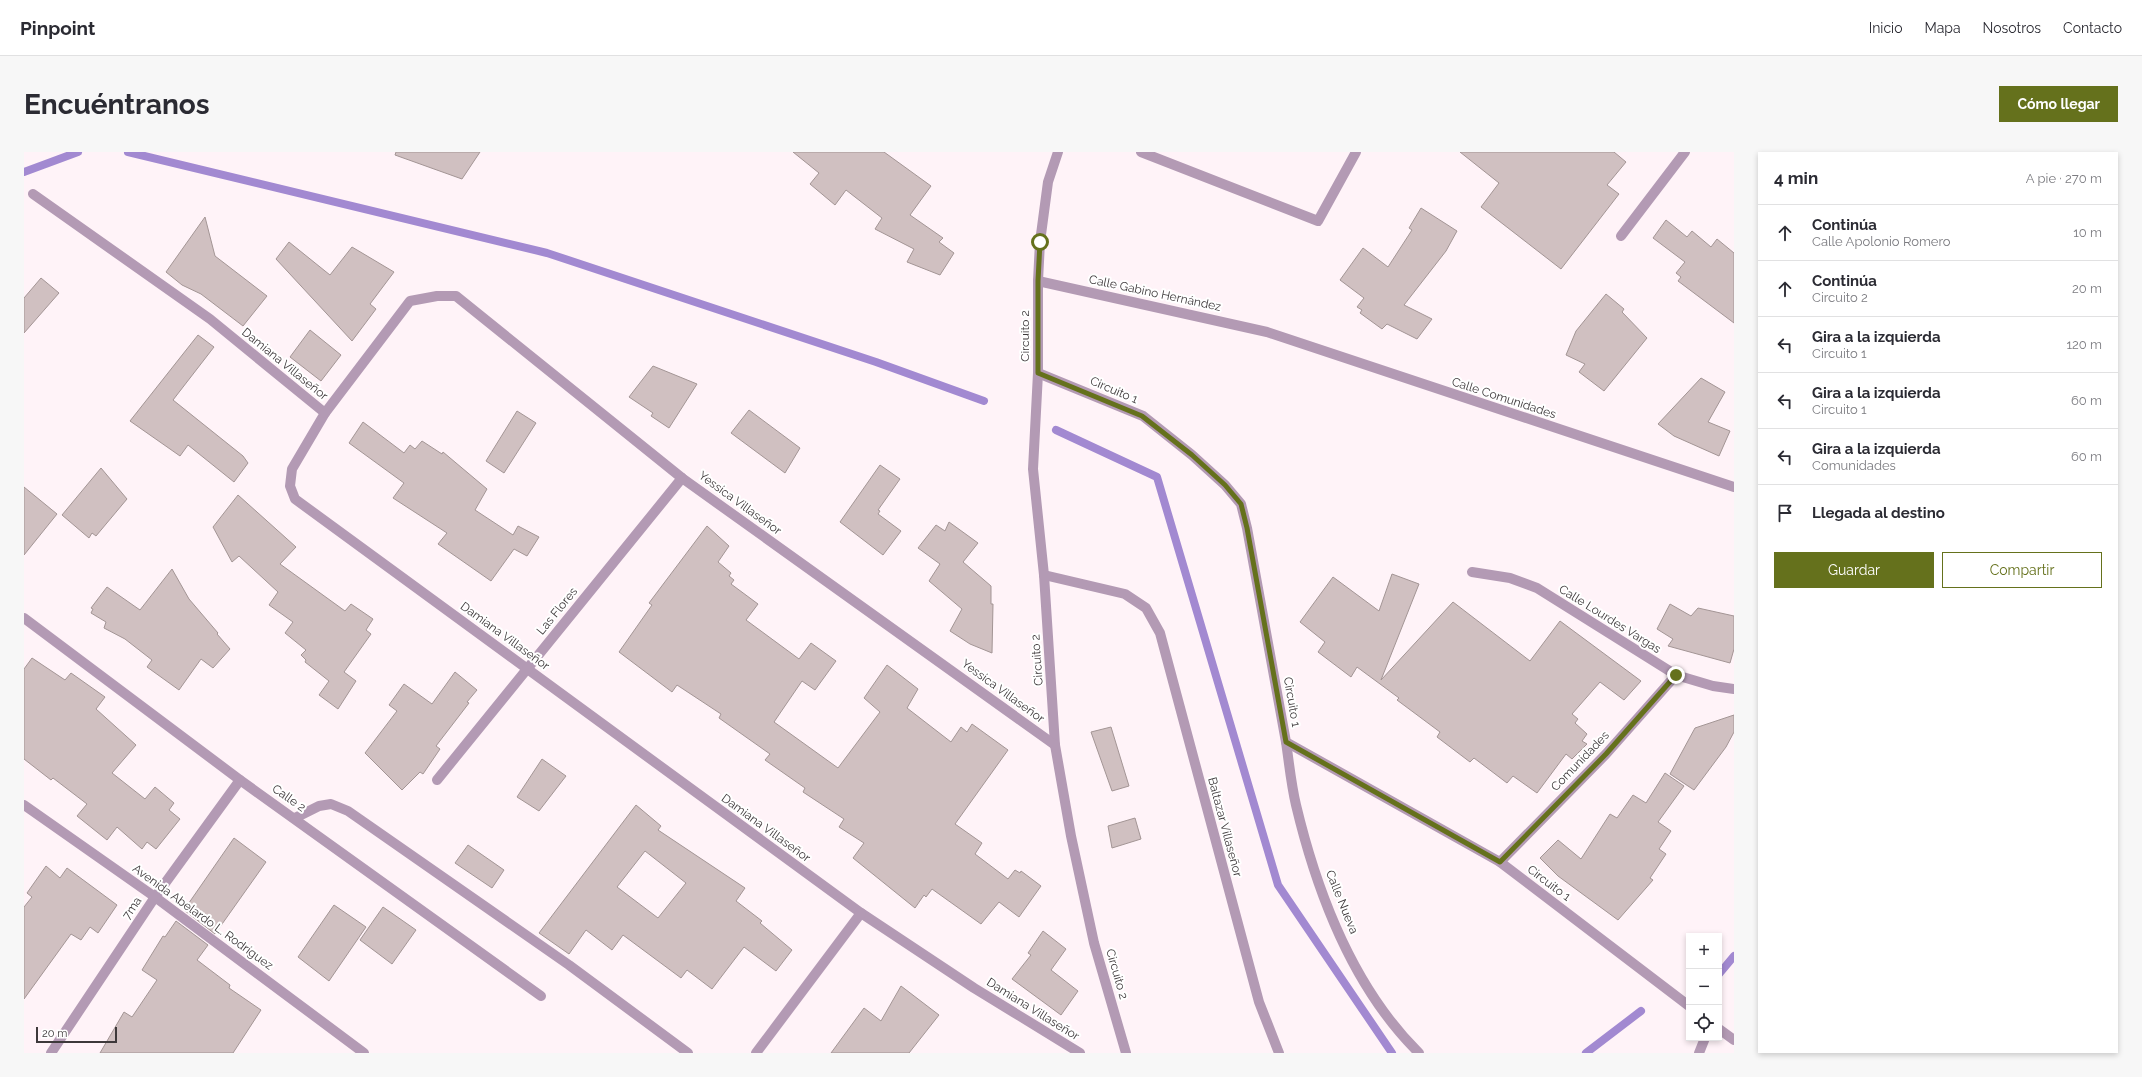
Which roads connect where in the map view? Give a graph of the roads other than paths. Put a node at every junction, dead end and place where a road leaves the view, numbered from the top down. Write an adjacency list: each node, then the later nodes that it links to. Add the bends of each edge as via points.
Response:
1 (1058, 152): 7 (street, Circuito 2, via 1048,182)
2 (1141, 152): 3 (street, via 1318,221)
3 (1356, 152)
4 (1685, 152): 6 (street)
5 (33, 194): 10 (street, Damiana Villaseñor, via 210,320)
6 (1621, 236)
7 (1038, 281): 8 (street, Calle Gabino Hernández); 9 (street, Circuito 2)
8 (1267, 332): 12 (street, Calle Comunidades)
9 (1038, 373): 14 (street, Circuito 2, via 1033,469); 19 (street, Circuito 1, via 1142,416 1192,455 1225,485 1241,504)
10 (325, 413): 11 (street, Yessica Villaseñor, via 410,301 437,296 456,296); 16 (street, Damiana Villaseñor, via 292,469 290,486 295,499)
11 (682, 478): 16 (street, Las Flores); 20 (street, Yessica Villaseñor)
12 (1734, 487)
13 (1472, 572): 17 (street, Calle Lourdes Vargas, via 1510,578 1537,588)
14 (1044, 575): 20 (street, Circuito 2); 39 (street, Baltazar Villaseñor, via 1126,594 1146,608 1160,633 1259,1002)
15 (24, 618): 21 (street, Calle 2)
16 (527, 668): 22 (street, Las Flores); 27 (street, Damiana Villaseñor)
17 (1676, 675): 18 (street, Calle Lourdes Vargas, via 1713,686); 25 (street, Comunidades, via 1606,754)
18 (1734, 689)
19 (1286, 742): 25 (street, Circuito 1); 40 (street, Calle Nueva, via 1303,830 1333,920 1367,988)
20 (1055, 745): 38 (street, Circuito 2, via 1094,943)
21 (240, 780): 24 (street, Calle 2); 26 (street, 7ma)
22 (437, 780)
23 (24, 805): 26 (street, Avenida Abelardo L. Rodríguez)
24 (295, 818): 28 (street, Calle 2); 35 (street, via 318,806 331,804 348,811 569,965)
25 (1500, 862): 29 (street, Circuito 1)
26 (155, 897): 33 (street, 7ma); 34 (street, Avenida Abelardo L. Rodríguez)
27 (860, 913): 36 (street); 37 (street, Damiana Villaseñor, via 974,988)
28 (541, 996)
29 (1688, 1005)
30 (1722, 1031): 31 (street)
31 (1734, 1040)
32 (1704, 1041): 41 (street)
33 (51, 1053)
34 (364, 1053)
35 (688, 1053)
36 (756, 1053)
37 (1080, 1053)
38 (1126, 1053)
39 (1279, 1053)
40 (1419, 1053)
41 (1699, 1053)

